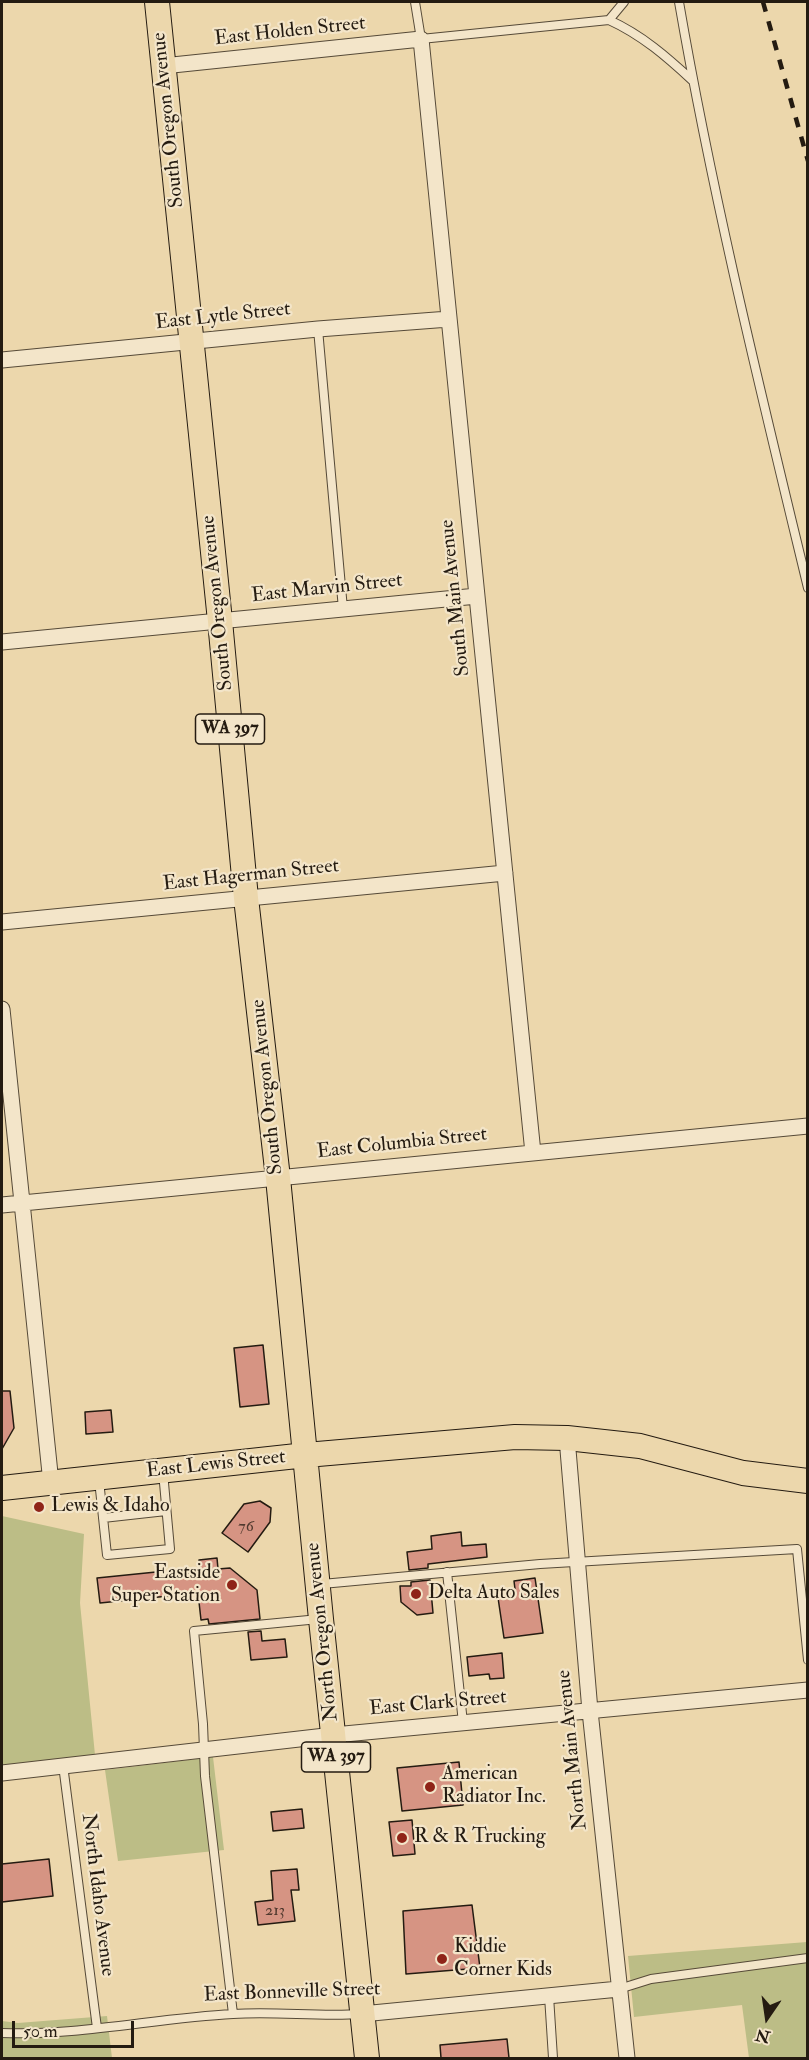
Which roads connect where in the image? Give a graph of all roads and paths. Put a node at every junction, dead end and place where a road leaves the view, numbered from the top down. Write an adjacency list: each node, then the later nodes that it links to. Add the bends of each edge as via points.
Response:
1 (157, 2): 7 (main road, South Oregon Avenue / WA 397)
2 (415, 2): 6 (lane)
3 (624, 2): 5 (lane)
4 (680, 2): 8 (lane)
5 (609, 21): 6 (lane); 8 (lane, via 660,51)
6 (421, 39): 7 (street, East Holden Street); 9 (street, South Main Avenue)
7 (163, 66): 11 (main road, South Oregon Avenue / WA 397)
8 (693, 81): 13 (lane)
9 (449, 319): 10 (street, East Lytle Street); 14 (street, South Main Avenue)
10 (318, 329): 11 (street, East Lytle Street); 15 (lane)
11 (192, 341): 12 (street, East Lytle Street); 16 (main road, South Oregon Avenue / WA 397)
12 (2, 360)
13 (807, 588)
14 (477, 596): 15 (street, East Marvin Street); 18 (street, South Main Avenue)
15 (343, 609): 16 (street, East Marvin Street)
16 (220, 621): 17 (street, East Marvin Street); 19 (main road, South Oregon Avenue / WA 397)
17 (2, 642)
18 (505, 873): 19 (street, East Hagerman Street); 23 (street, South Main Avenue)
19 (246, 898): 20 (street, East Hagerman Street); 24 (main road, South Oregon Avenue / WA 397)
20 (2, 922)
21 (2, 1009): 25 (street)
22 (807, 1126): 23 (street, East Columbia Street)
23 (533, 1153): 24 (street, East Columbia Street)
24 (278, 1178): 25 (street, East Columbia Street); 28 (main road, South Oregon Avenue / WA 397)
25 (21, 1203): 26 (street, East Columbia Street); 32 (street)
26 (2, 1205)
27 (567, 1438): 28 (main road, East Lewis Street, via 515,1437); 31 (main road, East Lewis Street, via 640,1446 742,1473); 36 (street, North Main Avenue)
28 (306, 1455): 29 (main road, East Lewis Street); 38 (main road, North Oregon Avenue / WA 397)
29 (162, 1471): 30 (main road, East Lewis Street); 34 (lane)
30 (99, 1478): 32 (main road, East Lewis Street); 35 (lane)
31 (807, 1481)
32 (51, 1483): 33 (main road, East Lewis Street)
33 (2, 1488)
34 (166, 1511): 35 (lane); 35 (lane, via 170,1549 107,1555)
35 (103, 1518)
36 (576, 1562): 37 (lane); 40 (lane, via 797,1549); 42 (street, North Main Avenue)
37 (447, 1572): 38 (lane); 43 (lane)
38 (317, 1584): 39 (main road, North Oregon Avenue / WA 397)
39 (321, 1618): 44 (main road, North Oregon Avenue / WA 397); 45 (lane, via 194,1630)
40 (807, 1660)
41 (807, 1690): 42 (street, East Clark Street)
42 (590, 1711): 43 (street, East Clark Street); 49 (street, North Main Avenue)
43 (463, 1723): 44 (street, East Clark Street)
44 (334, 1735): 45 (street, East Clark Street); 52 (main road, North Oregon Avenue / WA 397)
45 (204, 1749): 46 (street, East Clark Street); 51 (lane)
46 (63, 1766): 47 (street, East Clark Street); 53 (lane, North Idaho Avenue)
47 (2, 1773)
48 (807, 1958): 49 (lane, via 651,1979)
49 (619, 1989): 50 (street, East Bonneville Street); 57 (street, North Main Avenue)
50 (549, 1996): 52 (street, East Bonneville Street); 56 (lane)
51 (233, 2014): 52 (lane, East Bonneville Street); 53 (lane, East Bonneville Street)
52 (362, 2014): 55 (main road, North Oregon Avenue / WA 397)
53 (97, 2028): 54 (lane, East Bonneville Street)
54 (2, 2033)
55 (367, 2058)
56 (553, 2058)
57 (627, 2058)

